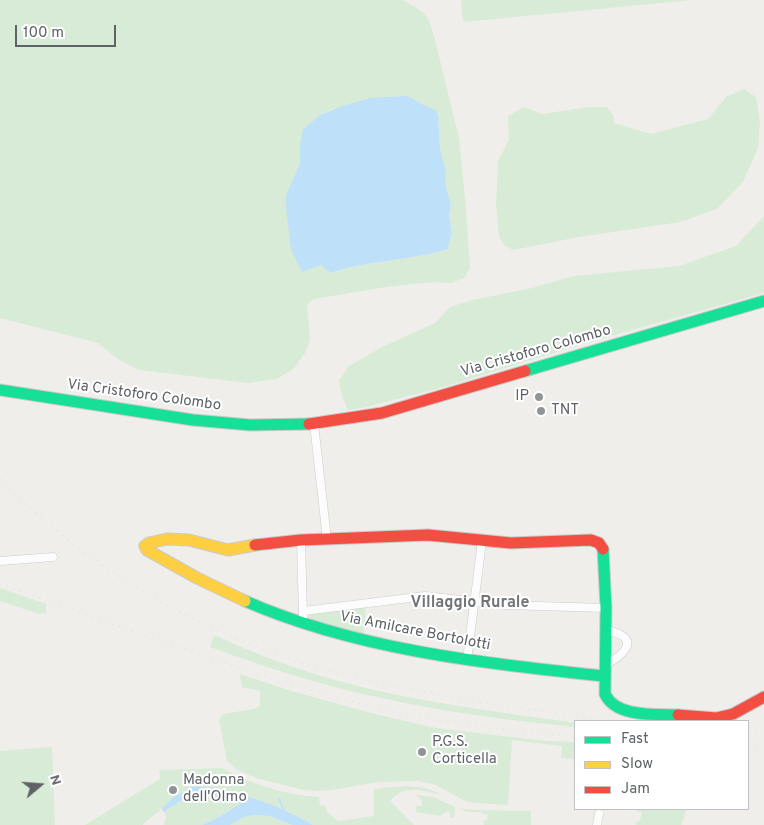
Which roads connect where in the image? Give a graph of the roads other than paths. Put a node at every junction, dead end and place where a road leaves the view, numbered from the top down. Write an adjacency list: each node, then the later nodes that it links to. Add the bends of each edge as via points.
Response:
1 (764, 302): 3 (street, Via Cristoforo Colombo, via 382,413)
2 (0, 390): 3 (street, Via Cristoforo Colombo, via 193,420 250,425)
3 (314, 424): 4 (street)
4 (327, 539): 5 (street); 6 (street, via 428,535)
5 (300, 540): 11 (street); 11 (street, Via Amilcare Bortolotti, via 228,550 189,540 167,539 144,546 230,594)
6 (482, 541): 9 (street); 10 (street, via 597,541 604,552)
7 (53, 556): 8 (street)
8 (0, 561)
9 (474, 601): 10 (street); 11 (street, via 426,596); 13 (street)
10 (606, 608): 12 (street)
11 (305, 617): 13 (street, Via Amilcare Bortolotti, via 373,642)
12 (606, 630): 14 (street); 14 (street, via 621,634 627,647)
13 (466, 660): 14 (street, Via Amilcare Bortolotti, via 536,669)
14 (604, 671): 15 (street, via 605,694 609,703 631,712 716,718 733,714)
15 (764, 697)
16 (599, 814): 17 (street)
17 (597, 825)

